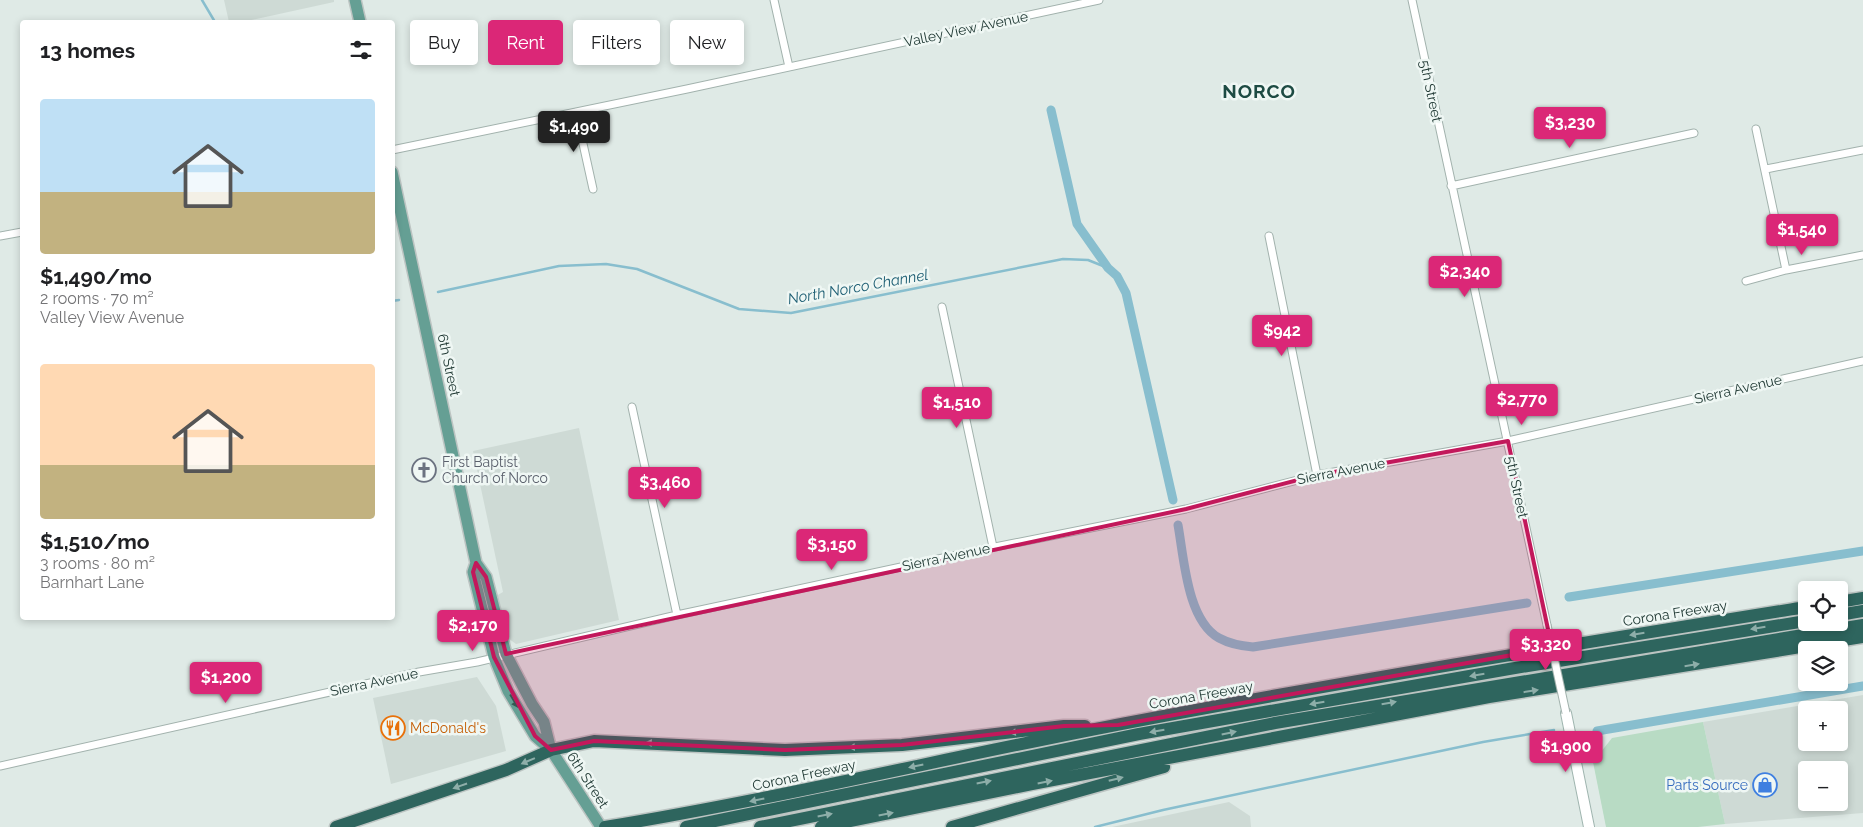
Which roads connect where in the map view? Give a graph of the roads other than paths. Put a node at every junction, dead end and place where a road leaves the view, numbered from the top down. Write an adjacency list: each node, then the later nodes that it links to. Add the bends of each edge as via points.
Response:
1 (355, 0): 5 (main road)
2 (774, 0): 6 (street)
3 (1099, 0): 6 (street, Valley View Avenue)
4 (1412, 0): 14 (street, 5th Street)
5 (360, 20)
6 (789, 67): 7 (street, Valley View Avenue)
7 (576, 112): 10 (street, Valley View Avenue); 15 (street)
8 (1756, 129): 12 (street)
9 (1694, 133): 14 (street)
10 (395, 149)
11 (1863, 150): 12 (street)
12 (1766, 170): 20 (street)
13 (395, 186): 28 (main road, 6th Street)
14 (1451, 186): 25 (street, 5th Street)
15 (593, 189)
16 (20, 232): 17 (street)
17 (0, 236)
18 (1269, 236): 26 (street)
19 (1863, 255): 20 (street)
20 (1786, 270): 21 (street)
21 (1746, 281)
22 (942, 307): 27 (street)
23 (1863, 361): 25 (street, Sierra Avenue)
24 (632, 407): 34 (street)
25 (1508, 440): 26 (street, Sierra Avenue); 40 (street, 5th Street, bridge)
26 (1317, 475): 27 (street, Sierra Avenue, via 1186,509)
27 (993, 547): 34 (street, Sierra Avenue)
28 (476, 563): 38 (main road, 6th Street, via 486,577); 39 (main road, 6th Street, via 473,572)
29 (1863, 598): 30 (highway)
30 (1848, 600)
31 (1798, 608): 41 (highway, Corona Freeway, one-way to 41, via 1474,661)
32 (1863, 611): 33 (highway)
33 (1848, 614)
34 (677, 615): 38 (street, Sierra Avenue)
35 (1798, 622): 47 (highway, one-way to 47, via 1139,734)
36 (1863, 625): 48 (highway, one-way to 36, via 1274,723)
37 (1863, 637): 42 (highway, one-way to 37, via 1490,697)
38 (506, 654): 39 (street, Sierra Avenue); 43 (main road, 6th Street, via 544,722)
39 (494, 657): 43 (main road, 6th Street, one-way to 43, via 508,691 535,736); 44 (street, Sierra Avenue)
40 (1566, 713): 51 (street, 5th Street)
41 (1118, 725): 43 (highway, one-way to 43, via 1064,726 902,745 785,750 594,741); 46 (highway, Corona Freeway, one-way to 46, via 708,810)
42 (1278, 738): 49 (highway, one-way to 42); 50 (highway, one-way to 42, via 1107,782)
43 (550, 750): 45 (highway, one-way to 45, via 506,770); 46 (main road, 6th Street)
44 (0, 766)
45 (336, 827)
46 (603, 827)
47 (686, 827)
48 (760, 827)
49 (821, 827)
50 (952, 827)
51 (1589, 827)

